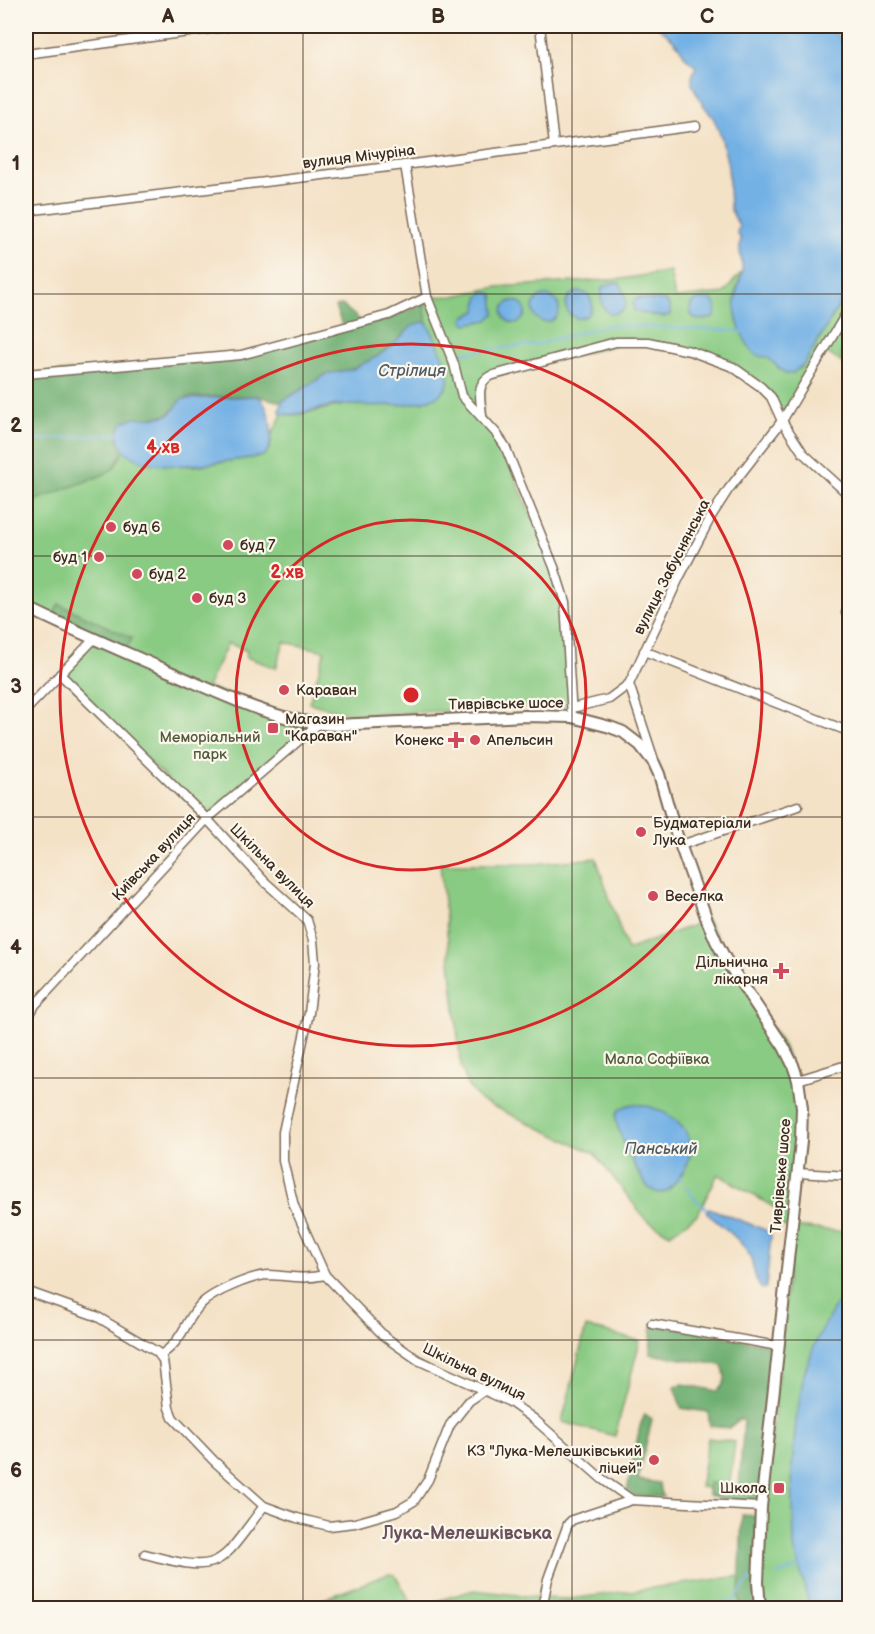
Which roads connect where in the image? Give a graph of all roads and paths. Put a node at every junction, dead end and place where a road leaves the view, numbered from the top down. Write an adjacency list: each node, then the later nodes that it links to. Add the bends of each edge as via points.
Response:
1 (233, 26): 3 (street)
2 (540, 26): 5 (street)
3 (26, 54)
4 (696, 126): 5 (street, вулиця Мічуріна)
5 (554, 145): 6 (street, вулиця Мічуріна)
6 (405, 165): 7 (street, вулиця Мічуріна); 8 (street)
7 (26, 211)
8 (428, 297): 10 (street, via 389,315 241,355); 11 (street, via 462,396)
9 (849, 307): 12 (street, вулиця Забуснянська)
10 (26, 374)
11 (482, 417): 12 (street, via 480,388 485,378 604,344 631,341 676,347 733,367 766,392); 22 (street, via 505,446 559,579 567,613)
12 (782, 421): 13 (street, via 803,453); 18 (street, вулиця Забуснянська, via 712,515)
13 (849, 496)
14 (849, 597): 16 (street)
15 (26, 608): 17 (main road, Тиврівське шосе)
16 (846, 613)
17 (94, 639): 19 (street); 23 (main road, Тиврівське шосе, via 246,704)
18 (644, 651): 20 (street, вулиця Забуснянська); 24 (street)
19 (60, 674): 21 (street); 27 (street, Шкільна вулиця)
20 (629, 684): 22 (street, via 609,699); 25 (street)
21 (26, 710)
22 (572, 713): 23 (main road, Тиврівське шосе); 25 (main road, Тиврівське шосе, via 623,732)
23 (317, 725): 27 (street, Київська вулиця)
24 (849, 732)
25 (654, 763): 28 (main road, Тиврівське шосе)
26 (798, 806): 28 (street)
27 (207, 819): 29 (street, Київська вулиця, via 35,1005); 34 (street, Шкільна вулиця, via 264,881 307,920 313,940 315,963 310,1003 283,1132 283,1161 294,1206)
28 (681, 845): 31 (main road, Тиврівське шосе, via 714,936 784,1047)
29 (26, 1022)
30 (849, 1064): 31 (street)
31 (798, 1080): 32 (main road, Тиврівське шосе, via 802,1127)
32 (797, 1173): 33 (street); 37 (main road, Тиврівське шосе)
33 (849, 1176)
34 (325, 1275): 38 (street, via 302,1279 262,1276 212,1296 196,1311 176,1344); 39 (street, Шкільна вулиця, via 385,1337 418,1360)
35 (26, 1291): 38 (street, via 96,1316)
36 (652, 1324): 37 (street)
37 (778, 1346): 42 (main road, Тиврівське шосе)
38 (161, 1355): 41 (street, via 173,1418)
39 (487, 1389): 40 (street, Шкільна вулиця, via 534,1419); 41 (street, via 469,1401 456,1417 424,1487 405,1508 355,1523 328,1526)
40 (632, 1500): 42 (street); 44 (street, via 568,1524)
41 (264, 1506): 43 (street, via 228,1553 216,1562 192,1565)
42 (761, 1507): 45 (main road, Тиврівське шосе)
43 (145, 1554)
44 (542, 1608)
45 (760, 1608)

